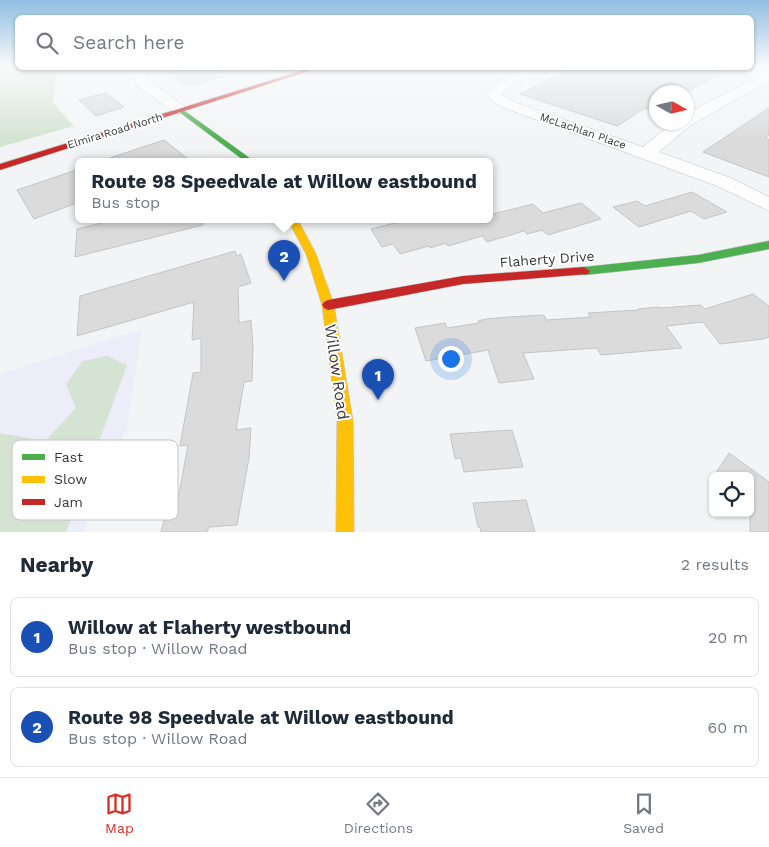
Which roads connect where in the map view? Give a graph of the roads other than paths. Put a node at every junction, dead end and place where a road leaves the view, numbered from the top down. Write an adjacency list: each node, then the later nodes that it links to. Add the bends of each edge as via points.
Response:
1 (153, 91): 5 (street)
2 (242, 91): 5 (street, Elmira Road North)
3 (495, 91): 8 (street, McLachlan Place, via 499,100 512,106)
4 (742, 91): 6 (street)
5 (180, 110): 9 (street); 10 (street, Elmira Road North)
6 (694, 118)
7 (676, 130): 8 (street)
8 (647, 153): 11 (street, McLachlan Place, via 724,182)
9 (246, 158)
10 (0, 167)
11 (769, 205)
12 (295, 223): 14 (street, Willow Road, via 311,254)
13 (769, 245): 14 (street, Flaherty Drive, via 696,260 430,284)
14 (328, 305): 15 (street, Willow Road, via 345,421)
15 (345, 532)

